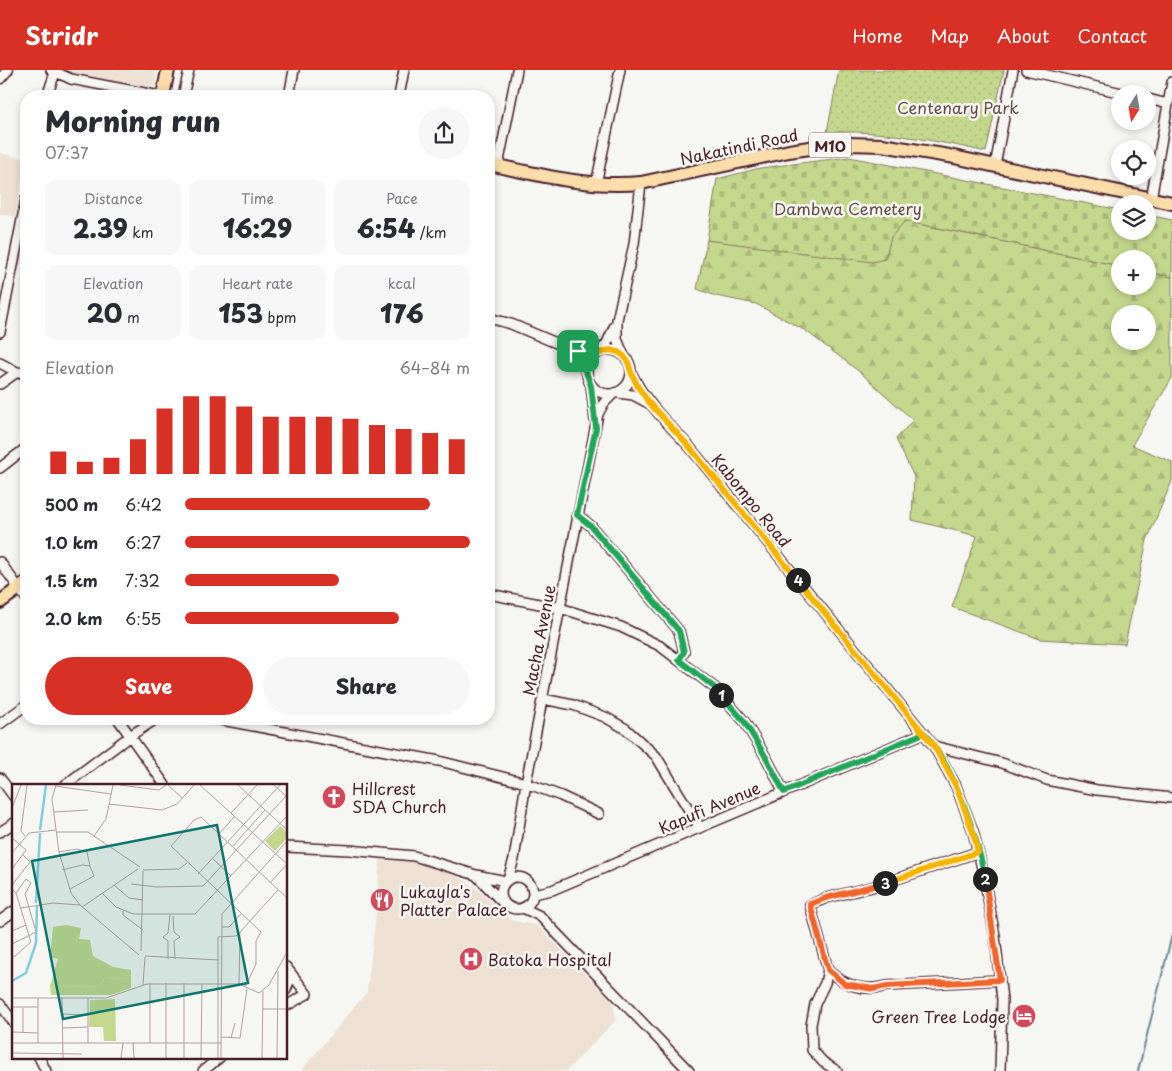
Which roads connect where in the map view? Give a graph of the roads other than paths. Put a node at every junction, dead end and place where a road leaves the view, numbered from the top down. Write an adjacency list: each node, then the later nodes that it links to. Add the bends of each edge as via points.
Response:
1 (8, 70): 11 (street)
2 (168, 70): 15 (highway)
3 (189, 70): 16 (street)
4 (294, 70): 17 (street)
5 (404, 70): 18 (street)
6 (517, 70): 22 (street)
7 (620, 70): 26 (street)
8 (1013, 70): 24 (street)
9 (1026, 70): 19 (street)
10 (53, 71): 13 (street); 14 (street, via 71,79)
11 (0, 79)
12 (1172, 82): 21 (street)
13 (48, 90)
14 (130, 90)
15 (163, 90)
16 (184, 90)
17 (290, 90)
18 (400, 90)
19 (1111, 90)
20 (1156, 101): 21 (street)
21 (1168, 104): 28 (street)
22 (495, 157)
23 (495, 165): 26 (highway, Nakatindi Road / M10)
24 (995, 166): 25 (highway, Nakatindi Road / M10, via 882,145 849,144 789,151); 27 (highway, Nakatindi Road / M10)
25 (641, 183): 26 (highway, Nakatindi Road / M10); 33 (street, via 634,244)
26 (596, 184)
27 (1132, 195)
28 (1152, 195)
29 (1156, 200): 30 (highway, Nakatindi Road / M10)
30 (1172, 203)
31 (20, 230): 34 (street)
32 (495, 320): 35 (street)
33 (617, 320): 36 (street, via 607,343); 37 (street, via 616,340)
34 (0, 332)
35 (568, 348): 36 (street); 40 (street)
36 (598, 353): 37 (street, via 610,350); 40 (street)
37 (624, 356): 41 (street)
38 (0, 363): 39 (street)
39 (20, 371)
40 (586, 372): 44 (street)
41 (631, 372): 45 (street, via 628,383); 46 (street, Kabompo Road)
42 (20, 373): 43 (street)
43 (0, 384)
44 (591, 386): 45 (street, via 603,394); 47 (street, Macha Avenue)
45 (616, 393): 46 (street, Kabompo Road, via 633,395); 47 (street, Macha Avenue, via 604,403)
46 (650, 404): 66 (street, Kabompo Road, via 694,452)
47 (596, 428): 50 (street, Macha Avenue)
48 (20, 453): 49 (street)
49 (0, 468)
50 (577, 515): 58 (street, Macha Avenue); 59 (street, via 591,526 679,631 684,652)
51 (0, 562): 52 (street)
52 (20, 587)
53 (20, 588): 55 (highway)
54 (20, 589): 57 (highway)
55 (0, 593)
56 (495, 595): 58 (street)
57 (0, 602)
58 (560, 608): 59 (street, via 621,627 660,646); 60 (street, Macha Avenue)
59 (679, 660): 73 (street, via 715,688 744,721)
60 (543, 699): 70 (street, Macha Avenue); 78 (street, via 573,705 626,729 656,756)
61 (20, 709): 62 (street)
62 (0, 724)
63 (122, 725): 67 (street)
64 (147, 725): 67 (street)
65 (248, 725): 70 (street, via 439,761)
66 (924, 733): 68 (street, Kabompo Road); 73 (street, Kapufi Avenue)
67 (130, 736): 71 (street); 72 (street)
68 (934, 746): 75 (street, via 1002,763 1047,780 1097,790); 81 (street, Kabompo Road, via 956,786)
69 (0, 778): 74 (street)
70 (526, 783): 76 (street); 82 (street, Macha Avenue)
71 (66, 784)
72 (164, 784)
73 (784, 792): 78 (street, Kapufi Avenue)
74 (12, 794)
75 (1172, 798)
76 (599, 814)
77 (12, 824): 79 (street)
78 (700, 828): 86 (street, Kapufi Avenue)
79 (0, 832)
80 (288, 847): 83 (street, via 414,856)
81 (978, 852): 92 (street, via 812,903 810,906); 94 (street, Kabompo Road)
82 (514, 859): 84 (street); 85 (street, Macha Avenue)
83 (476, 876): 85 (street); 87 (street)
84 (525, 879): 85 (street); 86 (street, via 530,882)
85 (507, 880): 87 (street, via 500,894)
86 (533, 896): 88 (street); 90 (street)
87 (504, 904): 88 (street, via 513,909)
88 (523, 908): 90 (street)
89 (12, 912): 91 (street)
90 (540, 916): 102 (street)
91 (0, 921)
92 (828, 970): 94 (street, via 845,984 873,989); 103 (street, via 815,1004 811,1025 812,1050)
93 (289, 971): 95 (street, via 307,994)
94 (1000, 980): 104 (street, Kabompo Road)
95 (288, 1005)
96 (2, 1009): 97 (street)
97 (12, 1021)
98 (40, 1058): 100 (street)
99 (219, 1058): 101 (street)
100 (46, 1071)
101 (203, 1071)
102 (689, 1071)
103 (837, 1071)
104 (1000, 1071)

